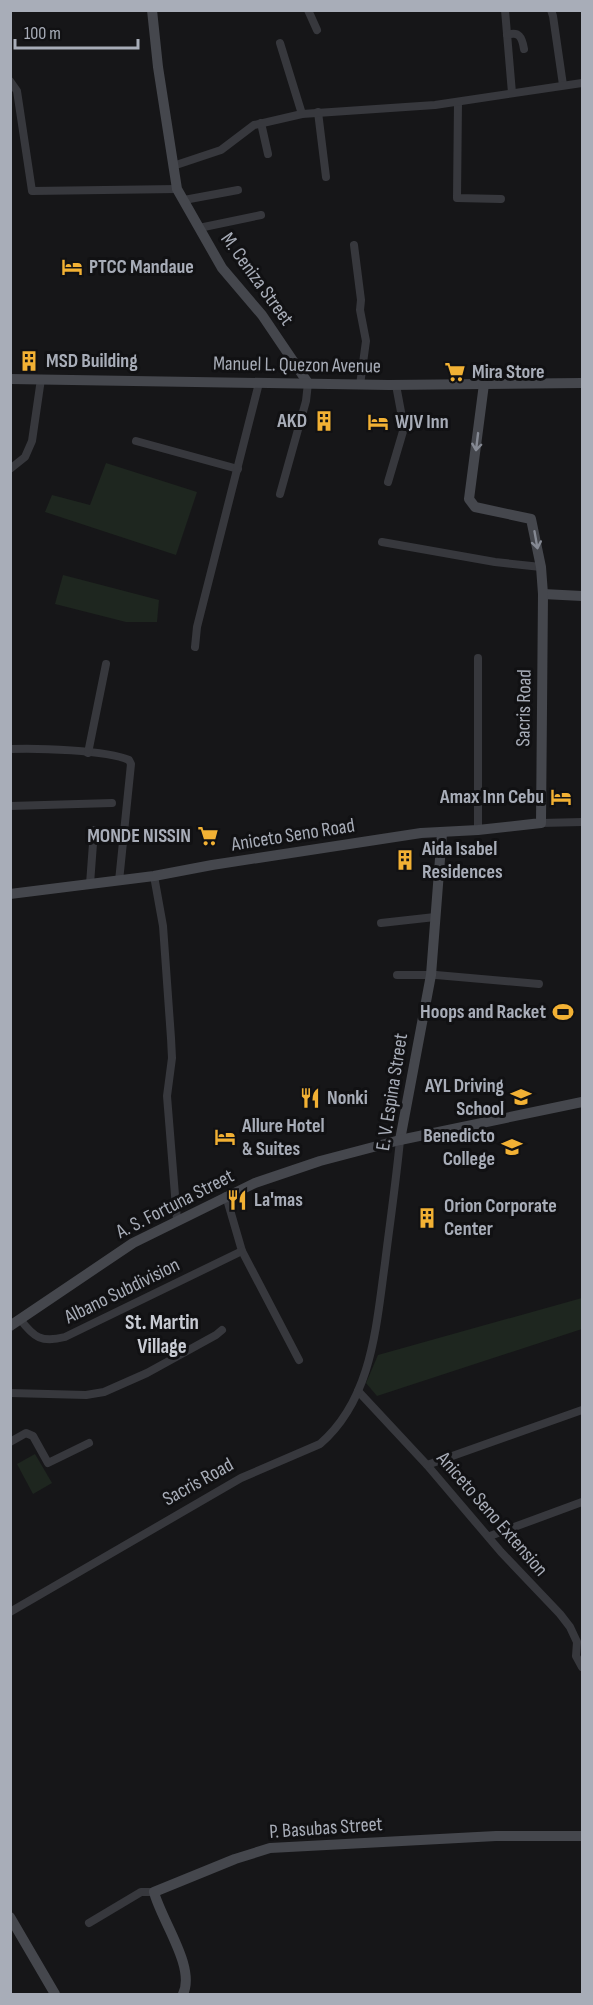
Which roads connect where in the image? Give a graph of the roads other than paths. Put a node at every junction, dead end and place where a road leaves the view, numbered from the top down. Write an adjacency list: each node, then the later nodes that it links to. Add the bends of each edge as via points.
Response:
1 (152, 10): 18 (street, M. Ceniza Street)
2 (308, 10): 5 (street)
3 (505, 10): 6 (street)
4 (551, 10): 11 (street)
5 (317, 30)
6 (507, 35): 8 (street, via 518,34); 12 (street)
7 (280, 43): 15 (street)
8 (524, 49)
9 (10, 81): 20 (street, via 17,91 32,191)
10 (582, 83): 11 (street)
11 (563, 85): 12 (street)
12 (512, 93): 13 (street)
13 (458, 102): 14 (street); 22 (street, via 457,198)
14 (318, 112): 15 (street); 19 (street)
15 (302, 114): 16 (street)
16 (261, 123): 17 (street); 18 (street, via 221,150)
17 (268, 154)
18 (173, 166): 20 (street, M. Ceniza Street)
19 (326, 177)
20 (177, 189): 23 (street, M. Ceniza Street)
21 (238, 190): 23 (street)
22 (501, 199)
23 (183, 200): 25 (street, M. Ceniza Street)
24 (261, 215): 25 (street)
25 (199, 228): 30 (street, M. Ceniza Street, via 222,268 262,315)
26 (354, 245): 33 (street, via 366,340)
27 (10, 379): 28 (street, Manuel L. Quezon Avenue)
28 (41, 379): 29 (street, Manuel L. Quezon Avenue); 36 (street, via 32,441 26,457)
29 (259, 383): 30 (street, Manuel L. Quezon Avenue); 37 (street)
30 (309, 383): 33 (street, Manuel L. Quezon Avenue); 39 (street)
31 (582, 383): 32 (street, Manuel L. Quezon Avenue)
32 (484, 384): 34 (street, Manuel L. Quezon Avenue); 41 (street, Sacris Road, one-way to 41, via 469,499 475,507 531,519)
33 (360, 385): 34 (street, Manuel L. Quezon Avenue)
34 (396, 385): 38 (street, via 404,428)
35 (136, 441): 37 (street)
36 (10, 469)
37 (238, 469): 44 (street)
38 (388, 482)
39 (280, 494)
40 (381, 542): 41 (street)
41 (541, 567): 42 (street, Sacris Road)
42 (543, 594): 43 (street); 52 (street, Sacris Road)
43 (582, 596)
44 (195, 647)
45 (478, 658): 54 (street)
46 (106, 664): 48 (street)
47 (10, 749): 48 (street)
48 (88, 753): 57 (street, via 127,759 131,764)
49 (112, 803): 50 (street)
50 (10, 806)
51 (582, 822): 52 (street, Aniceto Seno Road)
52 (541, 823): 54 (street, Aniceto Seno Road)
53 (94, 830): 58 (street)
54 (478, 830): 55 (street, Aniceto Seno Road)
55 (442, 833): 56 (street, Aniceto Seno Road); 60 (street, E. V. Espina Street)
56 (154, 876): 57 (street, Aniceto Seno Road); 68 (street, via 171,1038 167,1096)
57 (119, 881): 58 (street, Aniceto Seno Road)
58 (90, 884): 59 (street, Aniceto Seno Road)
59 (10, 894)
60 (435, 917): 61 (street); 63 (street, E. V. Espina Street)
61 (381, 923)
62 (397, 975): 63 (street)
63 (431, 975): 64 (street); 66 (street, E. V. Espina Street)
64 (538, 984)
65 (582, 1102): 66 (street, A. S. Fortuna Street)
66 (400, 1140): 67 (street, A. S. Fortuna Street, via 294,1169); 72 (street, E. V. Espina Street)
67 (226, 1196): 68 (street, A. S. Fortuna Street); 69 (street)
68 (177, 1220): 70 (street, A. S. Fortuna Street, via 133,1243)
69 (242, 1251): 70 (street, Albano Subdivision, via 65,1337 38,1338); 73 (street)
70 (15, 1323)
71 (222, 1330): 75 (street, via 147,1373 104,1392)
72 (370, 1357): 74 (street, Sacris Road)
73 (298, 1360)
74 (358, 1391): 79 (street, Aniceto Seno Extension); 82 (street, Sacris Road, via 335,1429 320,1444 241,1478)
75 (10, 1393)
76 (582, 1410): 79 (street)
77 (10, 1442): 78 (street, via 26,1433 33,1436 48,1463)
78 (89, 1443)
79 (427, 1465): 81 (street, Aniceto Seno Extension)
80 (582, 1502): 81 (street)
81 (490, 1536): 83 (street, Aniceto Seno Extension, via 570,1627)
82 (10, 1612)
83 (582, 1667)
84 (582, 1836): 85 (street, P. Basubas Street, via 476,1837 270,1848)
85 (154, 1892): 87 (street, via 141,1892); 89 (street, via 187,1978)
86 (10, 1917): 88 (street)
87 (89, 1923)
88 (55, 1995)
89 (183, 1995)

